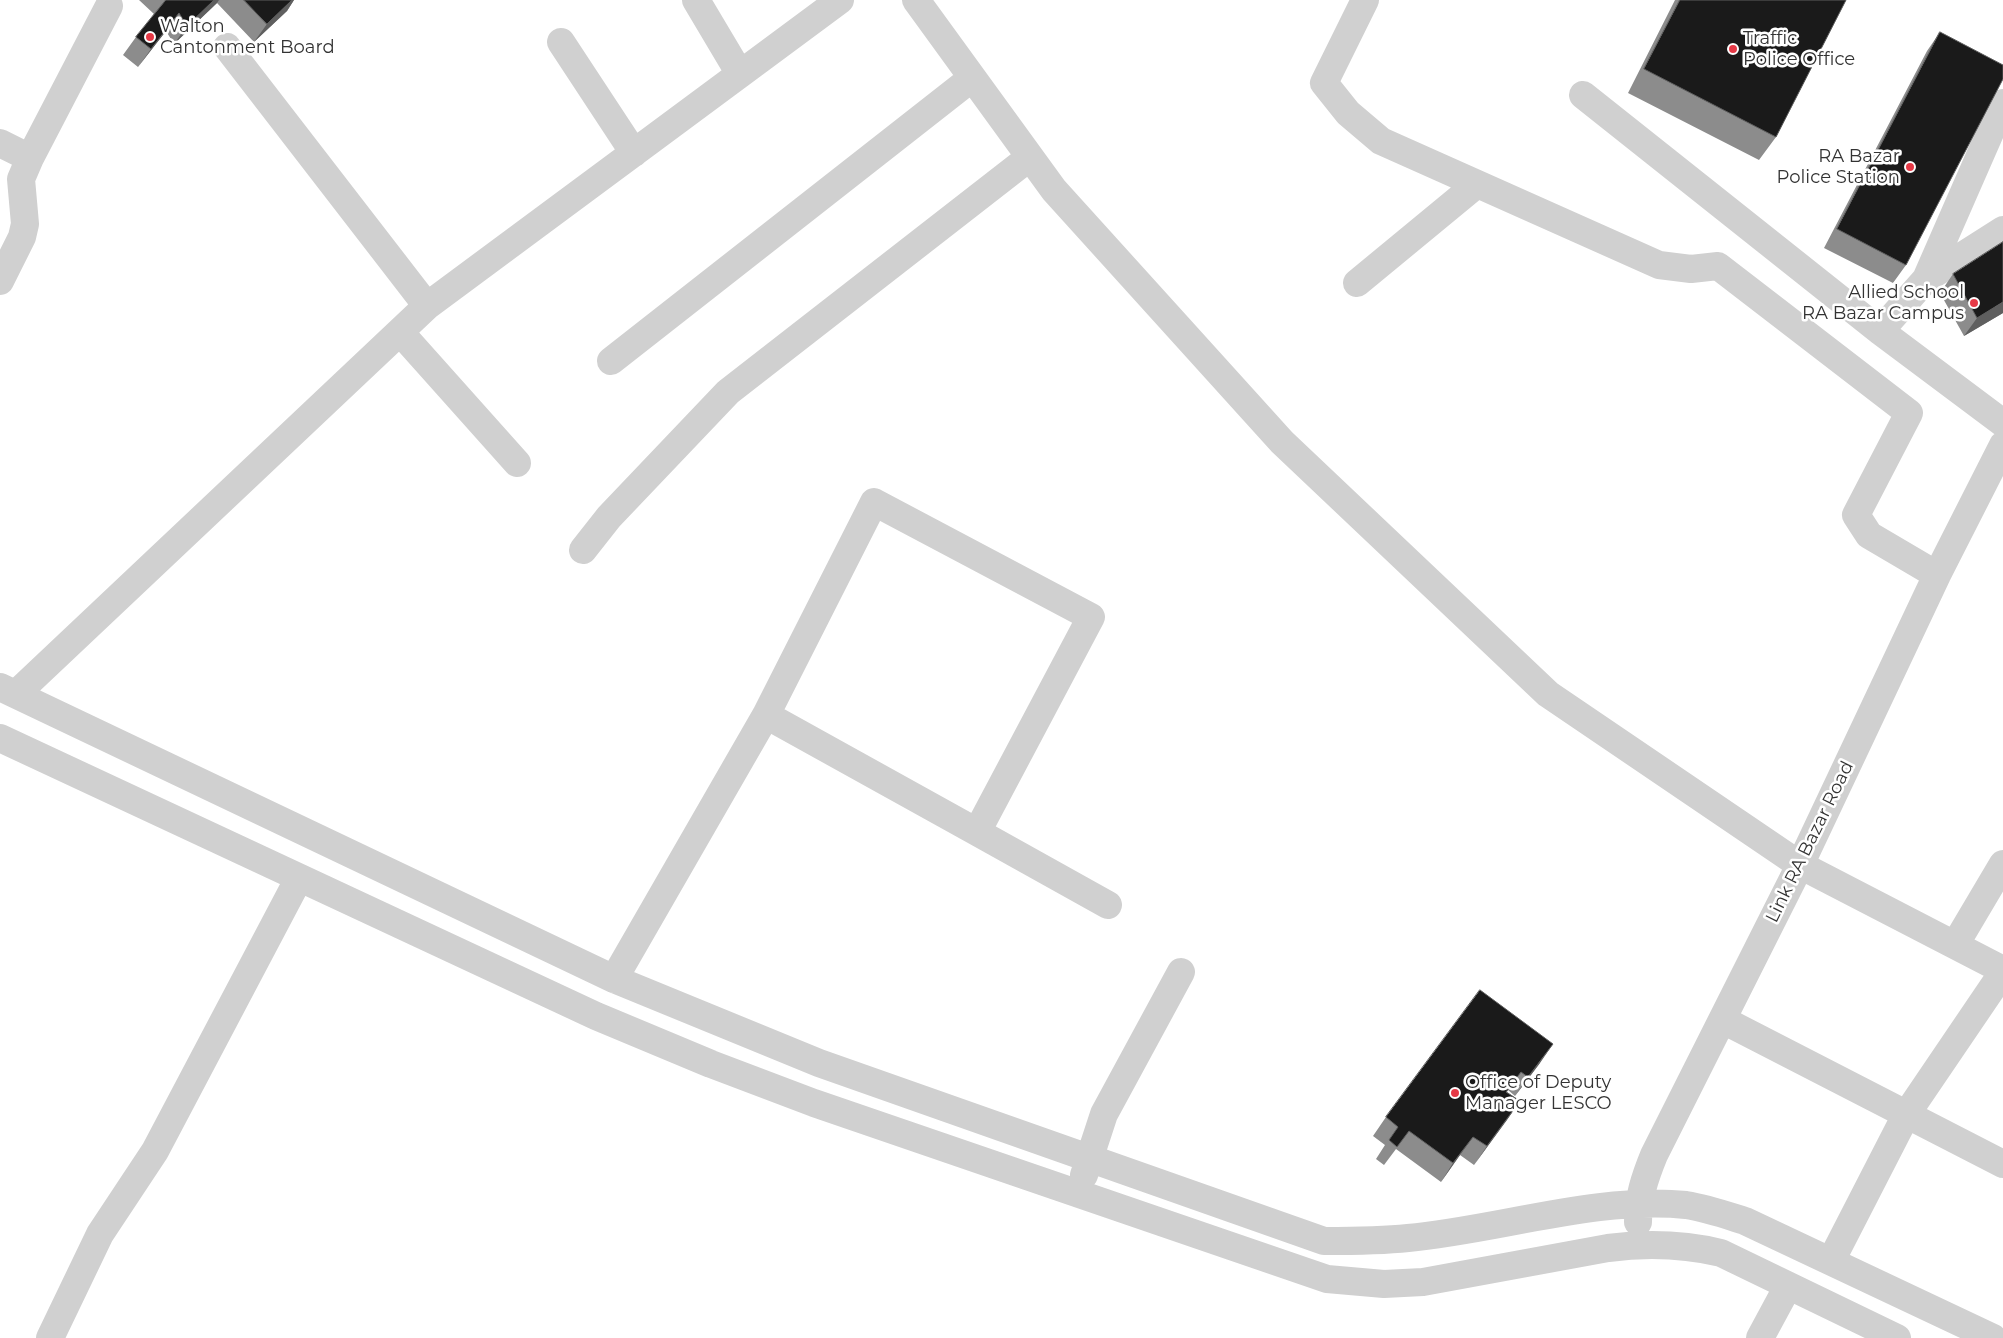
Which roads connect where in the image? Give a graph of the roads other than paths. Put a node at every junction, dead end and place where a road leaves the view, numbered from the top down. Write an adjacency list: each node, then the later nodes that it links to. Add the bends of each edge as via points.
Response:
1 (696, 0): 8 (street)
2 (840, 0): 8 (street)
3 (916, 0): 9 (street)
4 (1365, 0): 16 (street, via 1324,83 1348,113 1381,141)
5 (109, 6): 15 (street)
6 (561, 42): 13 (street)
7 (227, 47): 21 (street)
8 (740, 74): 13 (street)
9 (972, 78): 14 (street); 24 (street)
10 (1583, 95): 22 (street)
11 (2003, 103): 18 (street)
12 (0, 142): 15 (street)
13 (634, 153): 21 (street)
14 (1030, 157): 28 (street, via 728,392 609,517); 35 (street, via 1054,190 1282,442 1548,694)
15 (30, 158): 19 (street, via 21,178 25,224 22,237)
16 (1478, 184): 20 (street); 29 (street, via 1659,265 1691,269 1718,266 1909,413 1856,515 1870,536)
17 (2003, 230): 18 (street)
18 (1926, 279): 22 (street)
19 (0, 280)
20 (1358, 284)
21 (427, 306): 23 (street)
22 (1880, 331): 25 (street)
23 (400, 332): 27 (street); 30 (street)
24 (611, 360)
25 (2003, 423)
26 (2003, 445): 29 (street, Link RA Bazar Road)
27 (517, 463)
28 (583, 550)
29 (1937, 575): 35 (street, Link RA Bazar Road)
30 (8, 690): 41 (street)
31 (766, 715): 33 (street); 33 (street, via 874,502 1091,617); 41 (street)
32 (0, 738): 36 (street)
33 (977, 832): 37 (street)
34 (2003, 864): 38 (street)
35 (1800, 865): 38 (street); 42 (street, Link RA Bazar Road)
36 (299, 878): 46 (street, via 596,1016 711,1064); 51 (street, via 155,1151 100,1234)
37 (1108, 905)
38 (1955, 945): 39 (street)
39 (2003, 971): 43 (street)
40 (1181, 972): 44 (street, via 1104,1114)
41 (614, 978): 44 (street, via 819,1063)
42 (1723, 1020): 43 (street); 47 (street, Link RA Bazar Road, via 1654,1155)
43 (1906, 1115): 45 (street); 49 (street)
44 (1088, 1159): 46 (street); 47 (street, via 1324,1241 1408,1238 1588,1209)
45 (2003, 1164)
46 (1079, 1194): 48 (street, via 1327,1279 1384,1284 1423,1282)
47 (1638, 1205): 48 (street, Link RA Bazar Road); 49 (street, via 1665,1204 1714,1211 1745,1221)
48 (1638, 1244): 50 (street, via 1693,1247 1721,1253)
49 (1831, 1261): 54 (street)
50 (1788, 1286): 52 (street); 53 (street)
51 (50, 1338)
52 (1760, 1338)
53 (1897, 1338)
54 (1993, 1338)

